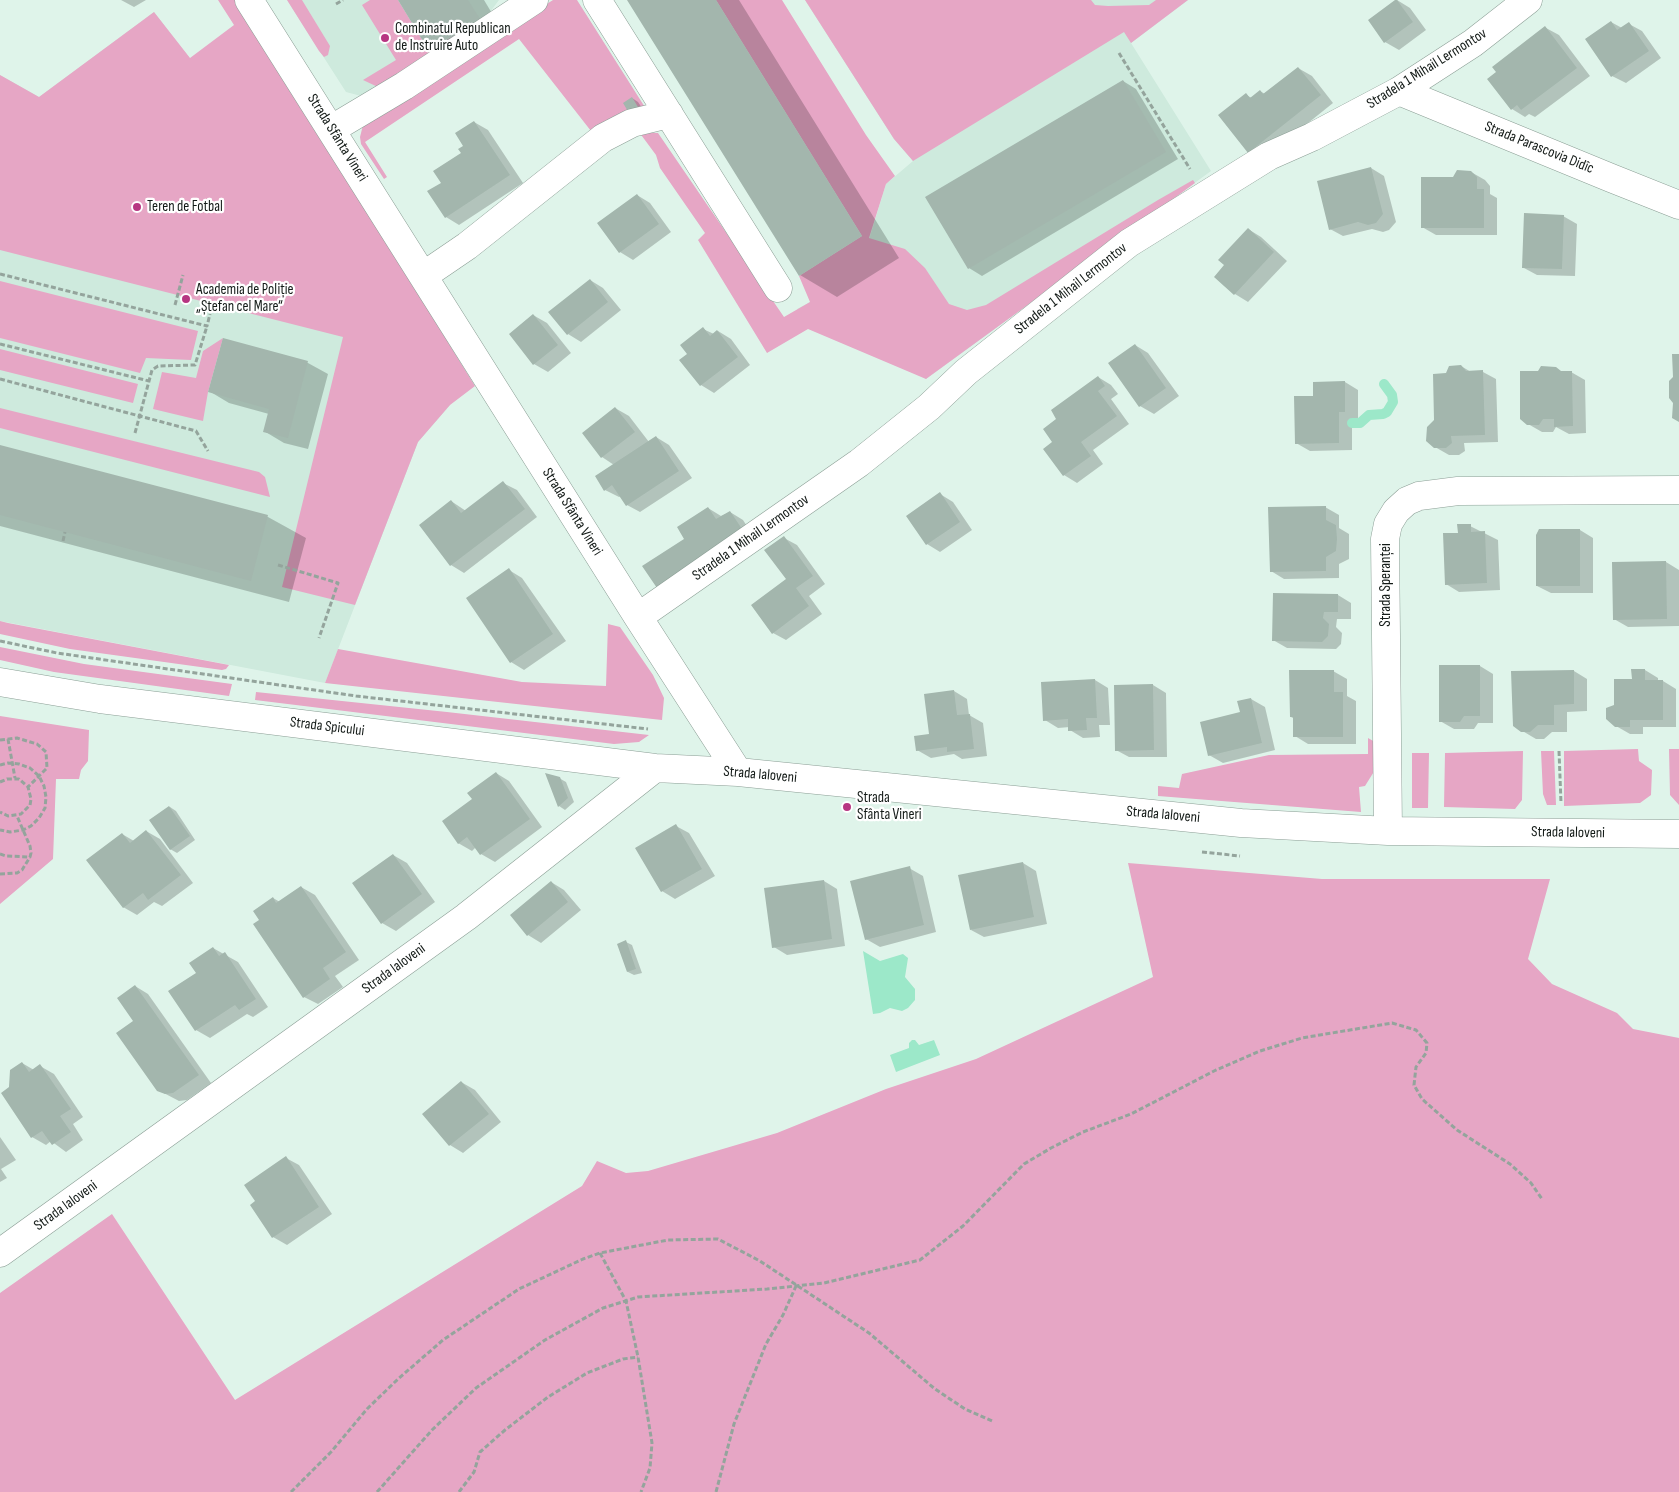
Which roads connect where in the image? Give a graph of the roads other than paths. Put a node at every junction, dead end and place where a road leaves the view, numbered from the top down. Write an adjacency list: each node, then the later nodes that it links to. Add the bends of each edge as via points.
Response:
1 (249, 0): 7 (street, Strada Sfânta Vineri)
2 (534, 0): 7 (street, via 404,86)
3 (597, 0): 6 (street)
4 (1528, 0): 5 (street, Stradela 1 Mihail Lermontov, via 1473,43)
5 (1399, 91): 8 (street, Strada Parascovia Didîc); 12 (street, Stradela 1 Mihail Lermontov, via 1269,156 1129,243 966,372 929,407 858,463)
6 (670, 114): 9 (street, via 632,123 603,138 467,246); 10 (street)
7 (332, 129): 9 (street, Strada Sfânta Vineri)
8 (1679, 204)
9 (423, 276): 12 (street, Strada Sfânta Vineri)
10 (778, 288)
11 (1679, 490): 16 (street, Strada Speranței, via 1458,492 1419,496 1396,511 1388,524 1385,538)
12 (638, 618): 15 (street, Strada Sfânta Vineri)
13 (0, 682): 14 (street, Strada Spicului, via 100,699)
14 (655, 768): 15 (street, Strada Ialoveni); 18 (street, Strada Ialoveni, via 466,917)
15 (738, 772): 16 (street, Strada Ialoveni, via 1241,823)
16 (1388, 831): 17 (street, Strada Ialoveni)
17 (1679, 834)
18 (0, 1253)

